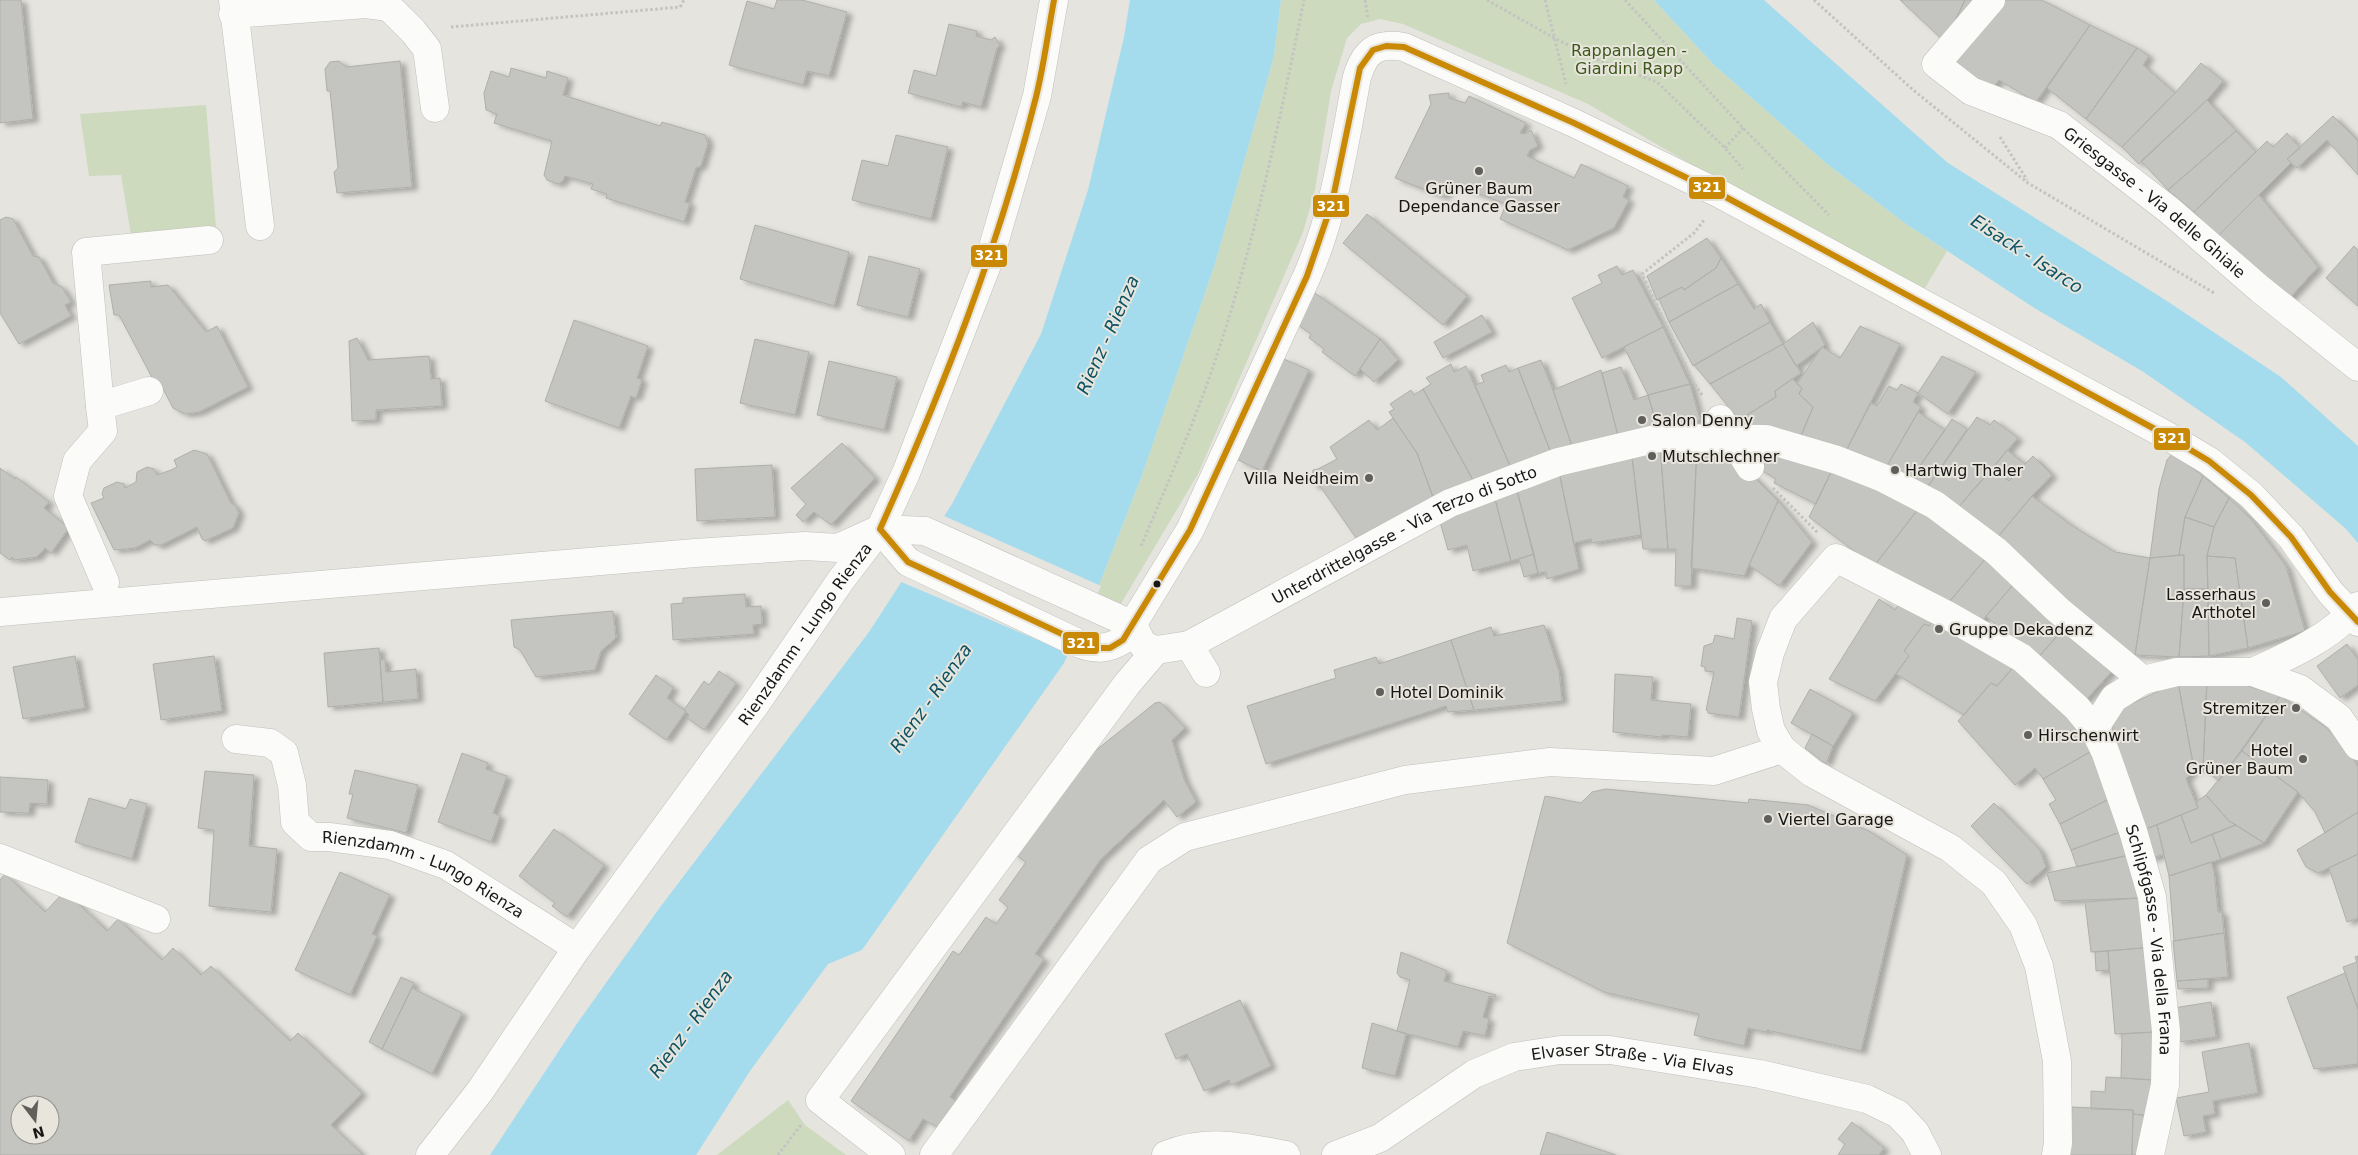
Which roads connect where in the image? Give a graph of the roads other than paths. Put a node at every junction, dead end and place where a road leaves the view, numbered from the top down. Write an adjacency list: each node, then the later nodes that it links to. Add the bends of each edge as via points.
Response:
1 (1054, 0): 12 (street, Rienzdamm - Lungo Rienza, via 1037,96 990,257 906,473)
2 (1992, 0): 7 (street, Griesgasse - Via delle Ghiaie, via 1936,64 1971,91 2059,125 2168,210)
3 (233, 7): 4 (street, via 366,4 389,7 427,50); 5 (street)
4 (435, 108)
5 (260, 226)
6 (209, 240): 9 (street, via 86,252)
7 (2358, 367)
8 (149, 392): 9 (street)
9 (100, 406): 13 (street, via 103,431 77,461 68,496)
10 (1726, 429): 11 (street); 17 (street, Unterdrittelgasse - Via Terzo di Sotto, via 1698,438 1660,438 1558,462 1450,504); 21 (street, Unterdrittelgasse - Via Terzo di Sotto, via 1837,460 1883,478 1935,505 1996,551 2058,610)
11 (1750, 467)
12 (880, 529): 14 (street, via 838,548 805,546 695,552); 16 (street, via 925,531); 16 (street, via 908,562 1080,644 1110,648 1123,640); 28 (street, Rienzdamm - Lungo Rienza)
13 (105, 582)
14 (0, 612)
15 (2356, 614): 16 (street, via 2330,592 2291,537 2251,495 2209,461 2164,434 1722,195 1574,123 1404,47 1389,44 1373,49 1362,59 1336,192 1322,241 1190,530); 19 (street, via 2298,652)
16 (1132, 626): 18 (street, via 1143,645)
17 (1189, 645): 18 (street, Unterdrittelgasse - Via Terzo di Sotto); 20 (street)
18 (1156, 650): 30 (street, via 1127,684 820,1100)
19 (2253, 672): 21 (street, via 2177,672); 24 (street, via 2300,689 2339,718)
20 (1206, 673)
21 (2143, 680): 22 (street, via 2114,698)
22 (2094, 728): 25 (street, Schlipfgasse - Via della Frana, via 2022,658 1836,558 1783,619 1770,653 1763,682 1766,709 1771,731); 37 (street, Schlipfgasse - Via della Frana, via 2133,832 2152,897 2166,1031 2165,1085)
23 (236, 739): 28 (street, Rienzdamm - Lungo Rienza, via 270,743 284,753 292,785 295,822 311,837 390,845 446,865)
24 (2358, 746)
25 (1782, 749): 31 (street, via 1714,771 1550,762 1405,780 1185,837 1149,860); 36 (street, via 1812,773 1950,848 1994,883 2023,925 2039,966 2057,1061)
26 (0, 858): 27 (street)
27 (156, 919)
28 (578, 948): 29 (street, Rienzdamm - Lungo Rienza, via 480,1090)
29 (430, 1155)
30 (891, 1155)
31 (934, 1155)
32 (1166, 1155): 33 (street, via 1205,1144)
33 (1286, 1155)
34 (1336, 1155): 35 (street, Elvaser Straße - Via Elvas, via 1380,1138 1474,1074 1514,1057 1560,1050 1610,1050 1760,1074 1867,1098 1898,1114 1915,1132)
35 (1926, 1155)
36 (2056, 1155)
37 (2150, 1155)

